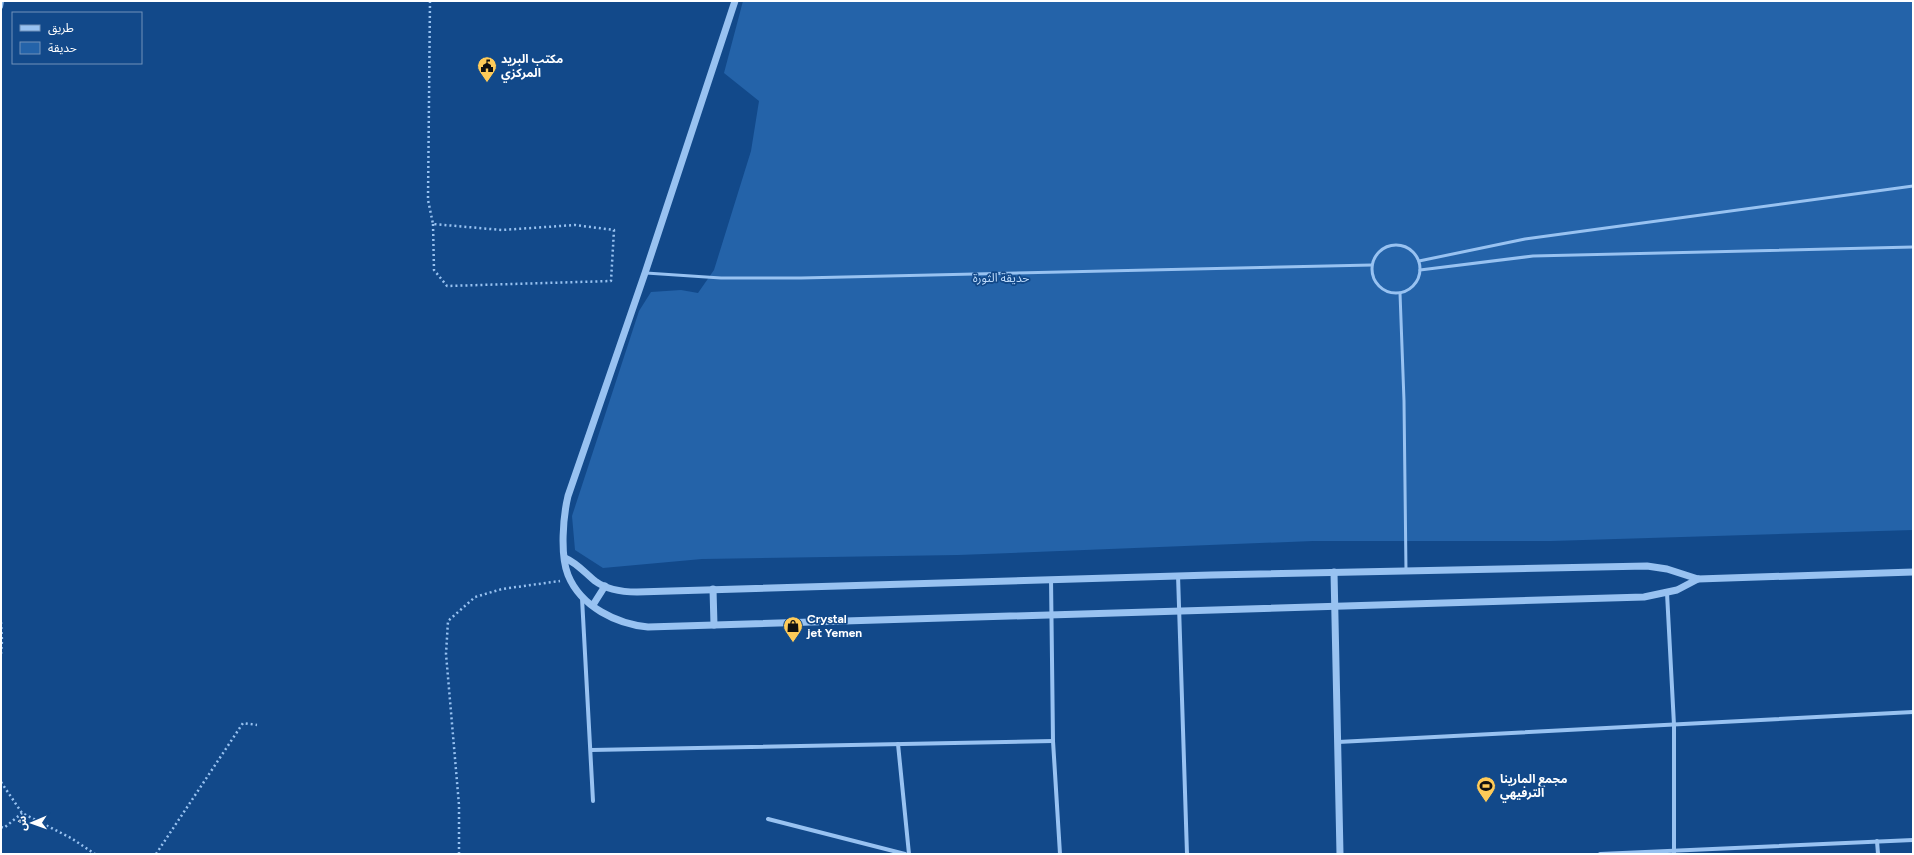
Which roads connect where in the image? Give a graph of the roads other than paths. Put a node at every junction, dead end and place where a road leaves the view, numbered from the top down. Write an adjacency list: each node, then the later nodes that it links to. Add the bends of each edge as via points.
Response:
1 (2, 1): 3 (street)
2 (735, 1): 9 (street)
3 (1, 7)
4 (1913, 186): 6 (lane, via 1526,239)
5 (1913, 247): 8 (lane, via 1533,256)
6 (1419, 261): 7 (lane, via 1415,253 1406,246 1397,244 1381,249); 8 (lane)
7 (1372, 265): 9 (lane, via 794,278 721,278); 10 (lane, via 1375,281 1381,288)
8 (1420, 270): 10 (lane, via 1419,278 1414,285)
9 (645, 273): 11 (street, via 568,496 563,526)
10 (1400, 293): 12 (lane)
11 (565, 558): 18 (street, via 576,563); 21 (street, via 571,580)
12 (1406, 571): 13 (street); 17 (street, via 1647,566 1667,569)
13 (1334, 572): 15 (street); 23 (street)
14 (1913, 572): 17 (street)
15 (1178, 576): 16 (street); 24 (street)
16 (1051, 579): 19 (street); 25 (street)
17 (1698, 579): 20 (street)
18 (605, 586): 19 (street, via 626,592); 22 (street)
19 (712, 589): 26 (street)
20 (1667, 593): 23 (street, via 1644,597); 28 (street)
21 (582, 595): 22 (street); 32 (street)
22 (593, 605): 26 (street, via 605,614 633,626)
23 (1335, 608): 24 (street); 30 (street)
24 (1179, 612): 25 (street); 41 (street)
25 (1051, 616): 26 (street); 29 (street)
26 (714, 626)
27 (1913, 712): 28 (street)
28 (1674, 725): 30 (street); 37 (street)
29 (1053, 741): 31 (street); 40 (street)
30 (1338, 742): 42 (street)
31 (898, 744): 32 (street); 39 (street)
32 (591, 750): 33 (street)
33 (594, 801)
34 (768, 819): 38 (street)
35 (1913, 840): 36 (street)
36 (1877, 841): 37 (street); 44 (street)
37 (1674, 852): 43 (street)
38 (905, 854)
39 (909, 854)
40 (1060, 854)
41 (1187, 854)
42 (1340, 854)
43 (1600, 854)
44 (1878, 854)

